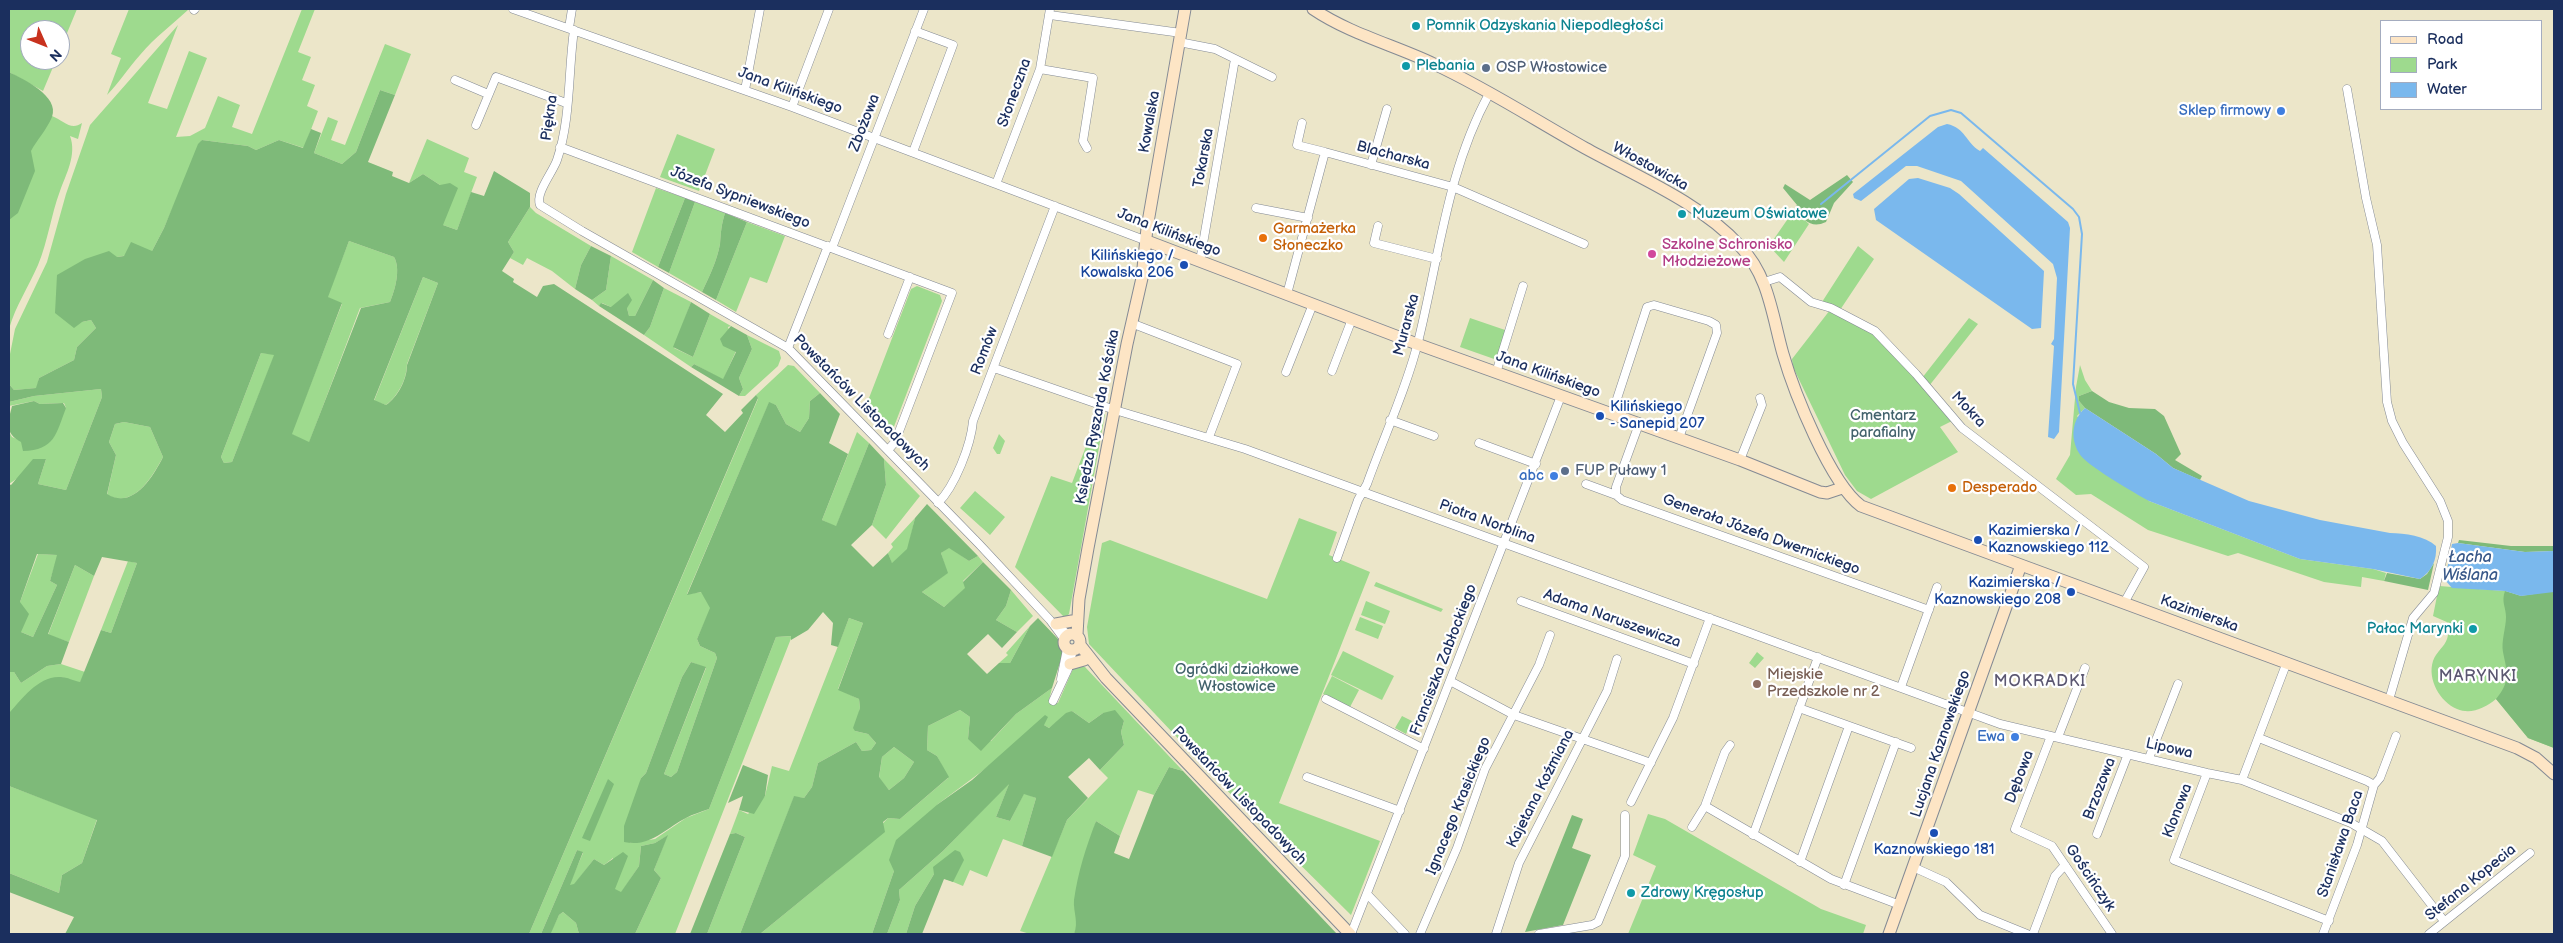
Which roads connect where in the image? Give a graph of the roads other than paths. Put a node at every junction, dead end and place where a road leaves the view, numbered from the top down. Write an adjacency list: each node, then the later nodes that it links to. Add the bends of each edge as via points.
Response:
1 (513, 9): 9 (street, Jana Kilińskiego)
2 (572, 9): 9 (street, Piękna)
3 (760, 9): 17 (street)
4 (829, 9): 21 (street)
5 (924, 9): 10 (street, Zbożowa)
6 (1184, 9): 11 (street, Kowalska)
7 (1313, 9): 19 (street, Włostowicka, via 1436,65)
8 (1050, 12): 11 (street); 13 (street, Słoneczna)
9 (572, 29): 17 (street, Jana Kilińskiego); 20 (street, Piękna)
10 (916, 31): 25 (street, Zbożowa); 28 (street, via 953,46)
11 (1180, 37): 12 (street); 38 (street, Kowalska)
12 (1235, 59): 14 (street); 42 (street, Tokarska)
13 (1040, 69): 27 (street, via 1093,78 1083,141); 31 (street, Słoneczna)
14 (1272, 77)
15 (455, 80): 18 (street)
16 (2347, 88): 101 (street, via 2377,245 2387,402 2403,443 2445,510 2448,521 2448,537 2434,593 2413,618)
17 (745, 90): 21 (street, Jana Kilińskiego)
18 (488, 94): 20 (street, via 496,77); 24 (street)
19 (1489, 94): 32 (street, Murarska, via 1467,142); 44 (street, Włostowicka, via 1700,212 1742,247)
20 (566, 103): 26 (street, Piękna)
21 (792, 107): 25 (street, Jana Kilińskiego)
22 (1387, 109): 30 (street)
23 (1302, 123): 29 (street, Blacharska, via 1298,145)
24 (476, 125)
25 (874, 138): 28 (street, Jana Kilińskiego); 40 (street, Zbożowa)
26 (560, 147): 33 (street, Piękna, via 553,172 539,196); 40 (street, Józefa Sypniewskiego)
27 (1087, 148)
28 (913, 152): 31 (street, Jana Kilińskiego)
29 (1325, 152): 30 (street, Blacharska); 36 (street)
30 (1371, 165): 32 (street, Blacharska)
31 (996, 184): 34 (street, Jana Kilińskiego)
32 (1453, 187): 39 (street, Blacharska); 41 (street, Murarska)
33 (540, 205): 52 (street, Powstańców Listopadowych)
34 (1055, 206): 38 (street, Jana Kilińskiego); 53 (street, Romów)
35 (1256, 208): 36 (street)
36 (1308, 218): 46 (street)
37 (1378, 226): 41 (street, via 1374,243)
38 (1147, 241): 42 (street, Jana Kilińskiego); 49 (street, Księdza Ryszarda Kościka)
39 (1584, 244)
40 (830, 247): 43 (street, Józefa Sypniewskiego); 52 (street, Zbożowa)
41 (1438, 259): 51 (street, Murarska)
42 (1200, 261): 46 (street, Jana Kilińskiego)
43 (910, 277): 50 (street); 67 (street, Józefa Sypniewskiego, via 952,293 894,442)
44 (1764, 282): 71 (street, Włostowicka, via 1786,364); 81 (street, Mokra, via 1780,277 1811,302 1831,308 1875,332 1962,428 2144,567)
45 (1523, 286): 56 (street)
46 (1288, 294): 47 (street, Jana Kilińskiego)
47 (1313, 304): 48 (street, Jana Kilińskiego); 55 (street)
48 (1352, 319): 51 (street, Jana Kilińskiego); 54 (street)
49 (1131, 323): 59 (street, Księdza Ryszarda Kościka); 64 (street, via 1237,364)
50 (888, 334)
51 (1418, 344): 56 (street, Jana Kilińskiego); 61 (street, Murarska)
52 (788, 348): 67 (street, Powstańców Listopadowych)
53 (994, 368): 59 (street, Piotra Norblina); 74 (street, Romów, via 973,421 967,448 949,490)
54 (1332, 371)
55 (1286, 372)
56 (1496, 372): 57 (street, Jana Kilińskiego)
57 (1561, 396): 60 (street, Jana Kilińskiego); 69 (street, Franciszka Zabłockiego)
58 (1760, 398): 68 (street, via 1762,405)
59 (1114, 410): 64 (street, Piotra Norblina); 79 (street, Księdza Ryszarda Kościka)
60 (1612, 414): 62 (street, Jana Kilińskiego); 65 (street, via 1647,306 1654,305 1709,321 1716,325 1717,333)
61 (1390, 420): 63 (street); 72 (street, Murarska)
62 (1639, 424): 65 (street, Jana Kilińskiego); 73 (street)
63 (1434, 436)
64 (1209, 438): 72 (street, Piotra Norblina)
65 (1679, 438): 68 (street, Jana Kilińskiego)
66 (1479, 444): 69 (street)
67 (888, 450): 74 (street, Powstańców Listopadowych)
68 (1740, 460): 71 (street, Jana Kilińskiego, via 1814,488)
69 (1536, 464): 75 (street, Franciszka Zabłockiego)
70 (1586, 484): 73 (street, Generała Józefa Dwernickiego)
71 (1840, 484): 77 (street, Kazimierska, via 1852,499 1869,510)
72 (1363, 492): 75 (street, Piotra Norblina); 76 (street, Murarska)
73 (1616, 495): 82 (street, Generała Józefa Dwernickiego, via 1622,500)
74 (938, 503): 85 (street, Powstańców Listopadowych)
75 (1505, 543): 83 (street, Piotra Norblina); 97 (street, Franciszka Zabłockiego)
76 (1337, 558)
77 (2021, 565): 81 (street, Kazimierska); 104 (street, Lucjana Kaznowskiego)
78 (1937, 587): 82 (street)
79 (1079, 599): 84 (street, Księdza Ryszarda Kościka); 87 (street, Księdza Ryszarda Kościka)
80 (1521, 601): 93 (street, Adama Naruszewicza)
81 (2124, 603): 91 (street, Kazimierska)
82 (1928, 610): 99 (street)
83 (1710, 618): 88 (street, Piotra Norblina); 93 (street)
84 (1072, 621): 85 (street); 87 (street, Księdza Ryszarda Kościka)
85 (1053, 622): 87 (street, Powstańców Listopadowych)
86 (1550, 635): 105 (street, Ignacego Krasickiego)
87 (1072, 642): 90 (street, Powstańców Listopadowych); 92 (street); 95 (street, Powstańców Listopadowych); 96 (street)
88 (1818, 657): 99 (street, Piotra Norblina); 103 (street)
89 (1618, 659): 110 (street, Kajetana Koźmiana, via 1607,690)
90 (1084, 660): 92 (street); 95 (street, Powstańców Listopadowych)
91 (2287, 662): 101 (street, Kazimierska); 109 (street)
92 (1070, 664): 96 (street)
93 (1694, 664): 117 (street)
94 (2085, 668): 108 (street, Dębowa)
95 (1106, 678): 141 (street, Powstańców Listopadowych)
96 (1061, 681): 102 (street)
97 (1450, 681): 105 (street); 114 (street, Franciszka Zabłockiego)
98 (2178, 684): 116 (street)
99 (1901, 687): 104 (street, Piotra Norblina)
100 (1326, 699): 114 (street)
101 (2389, 700): 119 (street, Kazimierska, via 2527,752)
102 (1053, 701)
103 (1799, 708): 106 (street); 131 (street)
104 (1968, 712): 108 (street, Lipowa); 135 (street, Lucjana Kaznowskiego)
105 (1514, 714): 110 (street); 143 (street, Ignacego Krasickiego, via 1485,769 1447,873)
106 (1849, 726): 111 (street); 133 (street)
107 (2396, 736): 122 (street, Stanisława Baca)
108 (2054, 737): 115 (street, Lipowa); 129 (street, Dębowa)
109 (2259, 738): 121 (street); 122 (street, via 2365,779)
110 (1582, 739): 117 (street); 144 (street, Kajetana Koźmiana, via 1519,862)
111 (1896, 742): 113 (street); 136 (street)
112 (1730, 745): 124 (street)
113 (1911, 748)
114 (1424, 749): 125 (street, Franciszka Zabłockiego)
115 (2128, 754): 116 (street, Lipowa); 130 (street, Brzozowa)
116 (2149, 758): 118 (street, Lipowa)
117 (1651, 763): 123 (street)
118 (2208, 773): 121 (street, Lipowa); 139 (street, Klonowa, via 2174,860)
119 (2554, 774)
120 (1307, 777): 125 (street)
121 (2242, 780): 128 (street, Lipowa)
122 (2374, 786): 128 (street, Stanisława Baca)
123 (1631, 802)
124 (1705, 806): 127 (street); 131 (street)
125 (1400, 812): 137 (street, Franciszka Zabłockiego)
126 (1625, 815): 145 (street, via 1625,856 1598,922)
127 (1692, 827)
128 (2361, 828): 139 (street, Stanisława Baca); 140 (street, Lipowa, via 2386,845)
129 (2015, 829): 134 (street, Gościńczyk, via 2049,843)
130 (2097, 834)
131 (1753, 835): 133 (street)
132 (2530, 853): 140 (street, Stefana Kopecia)
133 (1800, 862): 136 (street)
134 (2065, 865): 148 (street, via 2055,876); 149 (street, Gościńczyk)
135 (1913, 867): 138 (street, Lucjana Kaznowskiego); 147 (street, via 1946,882 1980,915)
136 (1844, 885): 138 (street)
137 (1368, 895): 141 (street, Franciszka Zabłockiego); 142 (street)
138 (1900, 905): 146 (street, Lucjana Kaznowskiego)
139 (2329, 921): 150 (street, Stanisława Baca)
140 (2444, 921): 151 (street, Stefana Kopecia)
141 (1351, 934)
142 (1405, 934)
143 (1420, 934)
144 (1496, 934)
145 (1539, 934)
146 (1889, 934)
147 (2027, 934)
148 (2034, 934)
149 (2112, 934)
150 (2323, 934)
151 (2429, 934)

